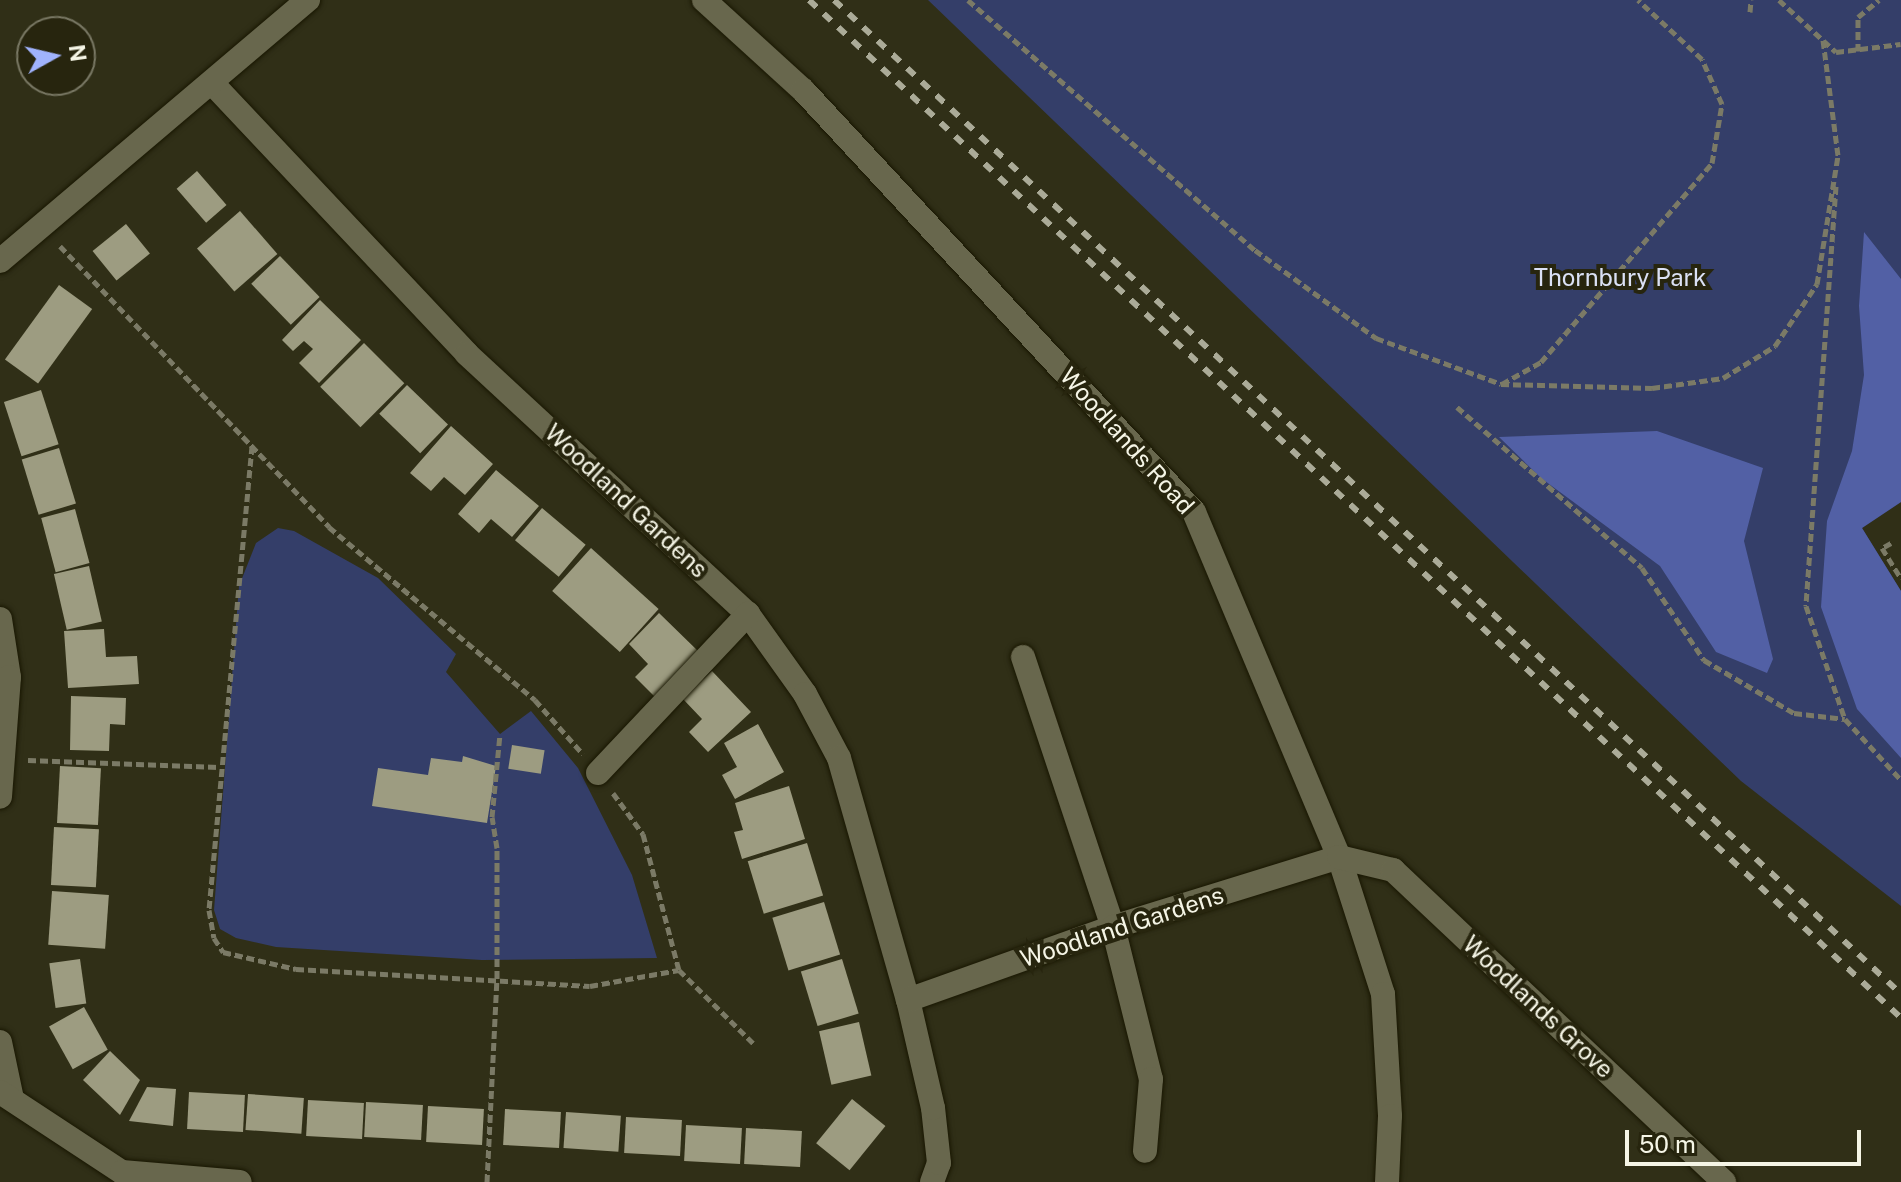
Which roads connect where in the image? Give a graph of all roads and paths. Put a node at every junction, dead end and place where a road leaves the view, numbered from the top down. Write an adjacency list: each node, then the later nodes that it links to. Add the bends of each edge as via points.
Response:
1 (308, 0): 12 (street)
2 (704, 0): 31 (street, Woodlands Road, via 803,90 1194,512)
3 (968, 0): 16 (path, via 1255,250 1376,338)
4 (1638, 0): 16 (path, via 1702,59 1722,104 1712,163 1541,362)
5 (1751, 0): 8 (path)
6 (1779, 0): 9 (path)
7 (1879, 0): 11 (path, via 1858,17)
8 (1750, 12)
9 (1823, 40): 11 (path, via 1836,52); 13 (path)
10 (1901, 44): 11 (path)
11 (1858, 51)
12 (212, 83): 14 (street); 21 (street, Woodland Gardens, via 467,354)
13 (1838, 156): 16 (path, via 1817,284 1775,346 1723,378 1652,388); 24 (path, via 1806,606)
14 (41, 229): 15 (street); 18 (path, via 79,262)
15 (0, 261)
16 (1501, 384)
17 (1457, 407): 24 (path, via 1642,568 1704,660 1794,713)
18 (252, 445): 27 (path); 28 (path, via 329,527 535,700)
19 (1891, 543): 20 (path, via 1882,548)
20 (1901, 578)
21 (748, 614): 28 (street); 35 (street, Woodland Gardens, via 805,694 839,758)
22 (0, 619): 26 (street, via 9,677)
23 (1023, 657): 32 (street)
24 (1845, 719): 29 (path)
25 (500, 734): 34 (path, via 492,817 497,848)
26 (3, 759): 27 (path); 30 (street)
27 (219, 767): 34 (path, via 209,910 214,938 223,952 296,969)
28 (598, 773): 33 (path, via 643,834)
29 (1901, 780)
30 (0, 797)
31 (1339, 857): 32 (street, Woodland Gardens); 43 (street, Woodlands Road, via 1383,994 1390,1116); 44 (street, Woodlands Grove, via 1393,870)
32 (1113, 927): 35 (street, Woodland Gardens); 39 (street, via 1151,1079)
33 (679, 970): 34 (path, via 590,986); 37 (path)
34 (497, 979): 41 (path)
35 (908, 1000): 42 (street, Woodland Gardens, via 933,1108 939,1163)
36 (0, 1042): 38 (street)
37 (753, 1043)
38 (6, 1096): 40 (street, via 122,1172)
39 (1145, 1151)
40 (240, 1182)
41 (487, 1182)
42 (932, 1182)
43 (1387, 1182)
44 (1724, 1182)

